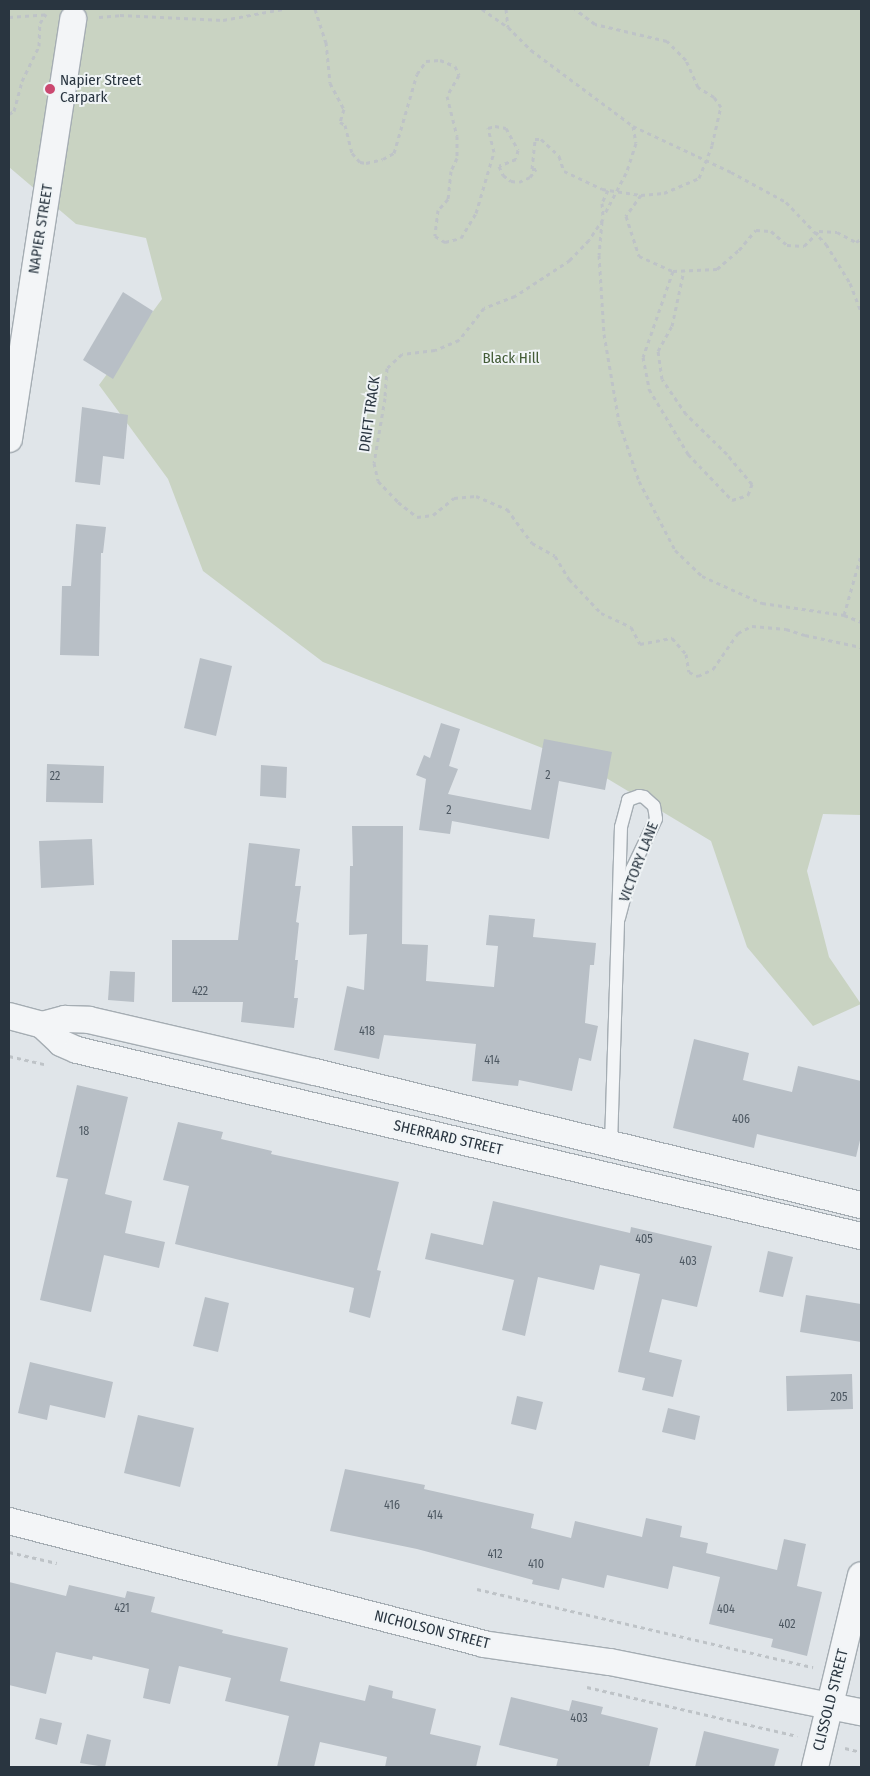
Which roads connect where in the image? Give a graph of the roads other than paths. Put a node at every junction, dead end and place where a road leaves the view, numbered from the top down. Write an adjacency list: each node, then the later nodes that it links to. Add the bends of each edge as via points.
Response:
1 (73, 19): 2 (street, NAPIER STREET)
2 (9, 438)
3 (619, 918): 3 (lane, VICTORY LANE, via 621,828 628,800 639,796 654,806 656,819 632,869); 6 (lane, VICTORY LANE)
4 (9, 1016): 5 (street, SHERRARD STREET)
5 (42, 1025): 6 (street, SHERRARD STREET, via 65,1019 89,1020); 8 (street, SHERRARD STREET, via 62,1043 77,1050)
6 (611, 1145): 7 (street, SHERRARD STREET)
7 (861, 1204)
8 (861, 1236)
9 (9, 1521): 12 (street, NICHOLSON STREET, via 483,1644 610,1662)
10 (861, 1575): 11 (street, CLISSOLD STREET)
11 (857, 1613): 12 (street, CLISSOLD STREET)
12 (830, 1706): 13 (street, NICHOLSON STREET); 14 (street, CLISSOLD STREET)
13 (861, 1712)
14 (815, 1767)

